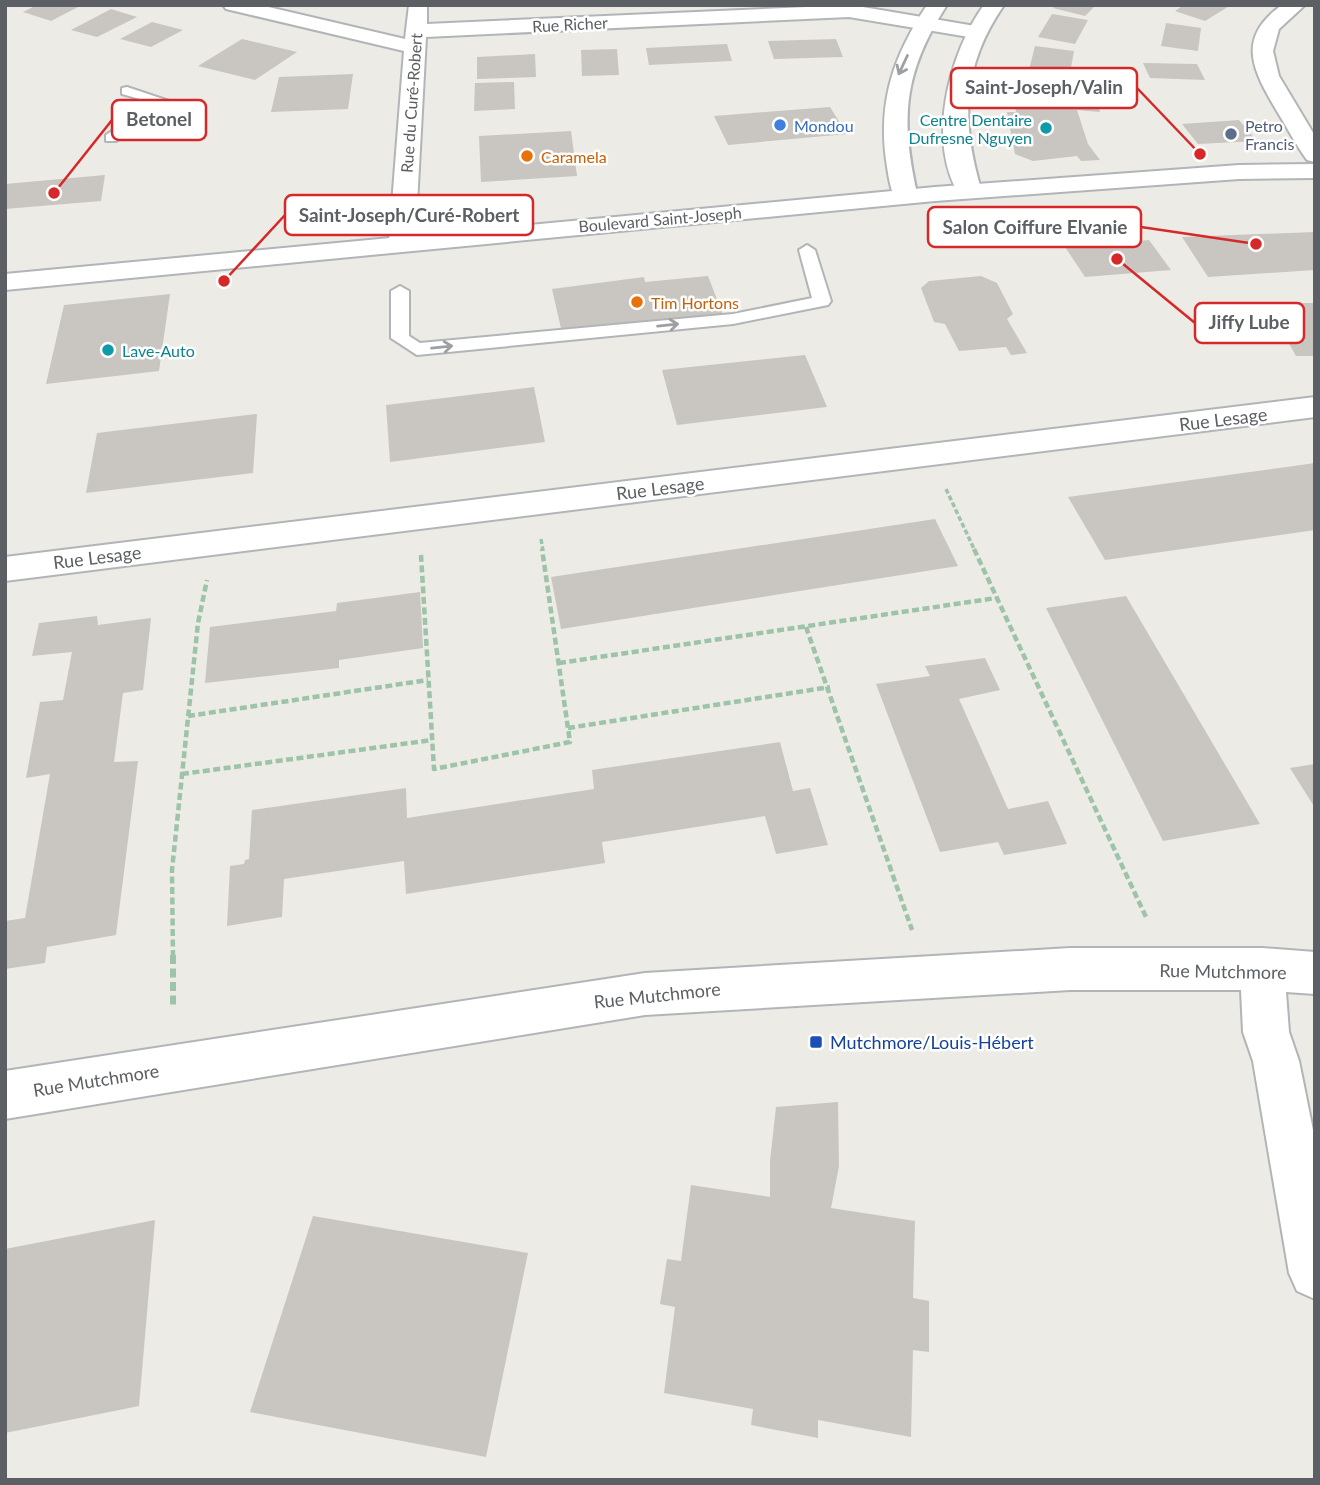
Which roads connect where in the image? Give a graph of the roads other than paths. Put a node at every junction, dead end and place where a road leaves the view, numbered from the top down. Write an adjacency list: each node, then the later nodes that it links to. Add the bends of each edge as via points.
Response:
1 (233, 5): 7 (street, Rue Richer)
2 (418, 5): 7 (street, Rue du Curé-Robert)
3 (994, 5): 6 (street)
4 (1302, 11): 10 (street, via 1266,32 1261,58 1266,76)
5 (930, 14): 6 (street, Rue Richer); 7 (street, Rue Richer, via 849,11); 13 (street, one-way to 13, via 898,76 894,100)
6 (975, 32): 12 (street, via 958,88 956,129)
7 (415, 39): 14 (street, Rue du Curé-Robert)
8 (127, 91): 9 (lane, via 165,102)
9 (111, 138)
10 (1315, 155)
11 (1315, 171): 12 (street, Boulevard Saint-Joseph, via 1239,172)
12 (971, 192): 13 (street, Boulevard Saint-Joseph)
13 (906, 197): 14 (street, Boulevard Saint-Joseph)
14 (402, 242): 16 (street, Boulevard Saint-Joseph)
15 (807, 250): 17 (lane, one-way to 15, via 400,338 417,349 705,321 822,301)
16 (5, 282)
17 (400, 290)
18 (1315, 407): 19 (street, Rue Lesage)
19 (5, 569)
20 (1262, 969): 21 (street, Rue Mutchmore); 22 (street, Rue Mutchmore, via 1070,969 645,994); 23 (street, via 1266,1032 1276,1061)
21 (1315, 973)
22 (5, 1094)
23 (1315, 1273)

